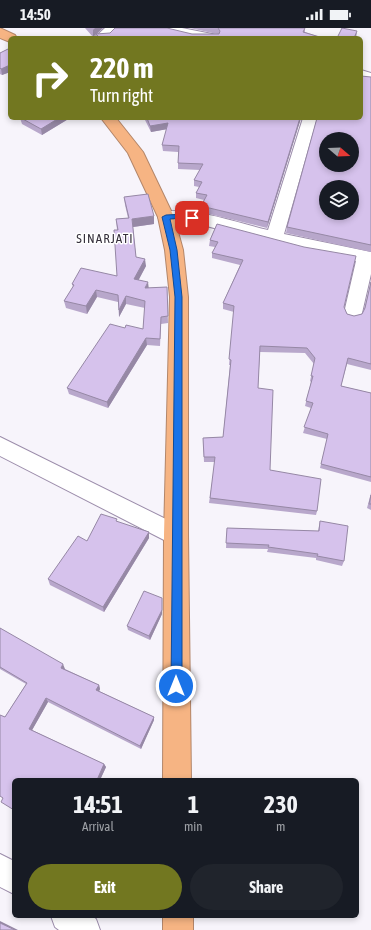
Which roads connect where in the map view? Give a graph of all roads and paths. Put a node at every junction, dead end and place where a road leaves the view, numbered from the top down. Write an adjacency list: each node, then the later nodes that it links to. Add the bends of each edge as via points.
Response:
1 (114, 28): 3 (street)
2 (163, 28): 4 (street)
3 (104, 36)
4 (202, 36)
5 (110, 120): 7 (highway, via 135,152)
6 (309, 120): 8 (street)
7 (166, 217): 8 (street, via 187,216); 12 (highway, via 174,250 178,297)
8 (274, 238): 9 (street)
9 (369, 258): 10 (street)
10 (353, 313)
11 (0, 446): 12 (street)
12 (176, 535): 13 (highway)
13 (177, 778)
14 (0, 869): 15 (street)
15 (12, 878)
16 (69, 918): 18 (street)
17 (178, 918): 19 (highway)
18 (85, 930)
19 (178, 930)

